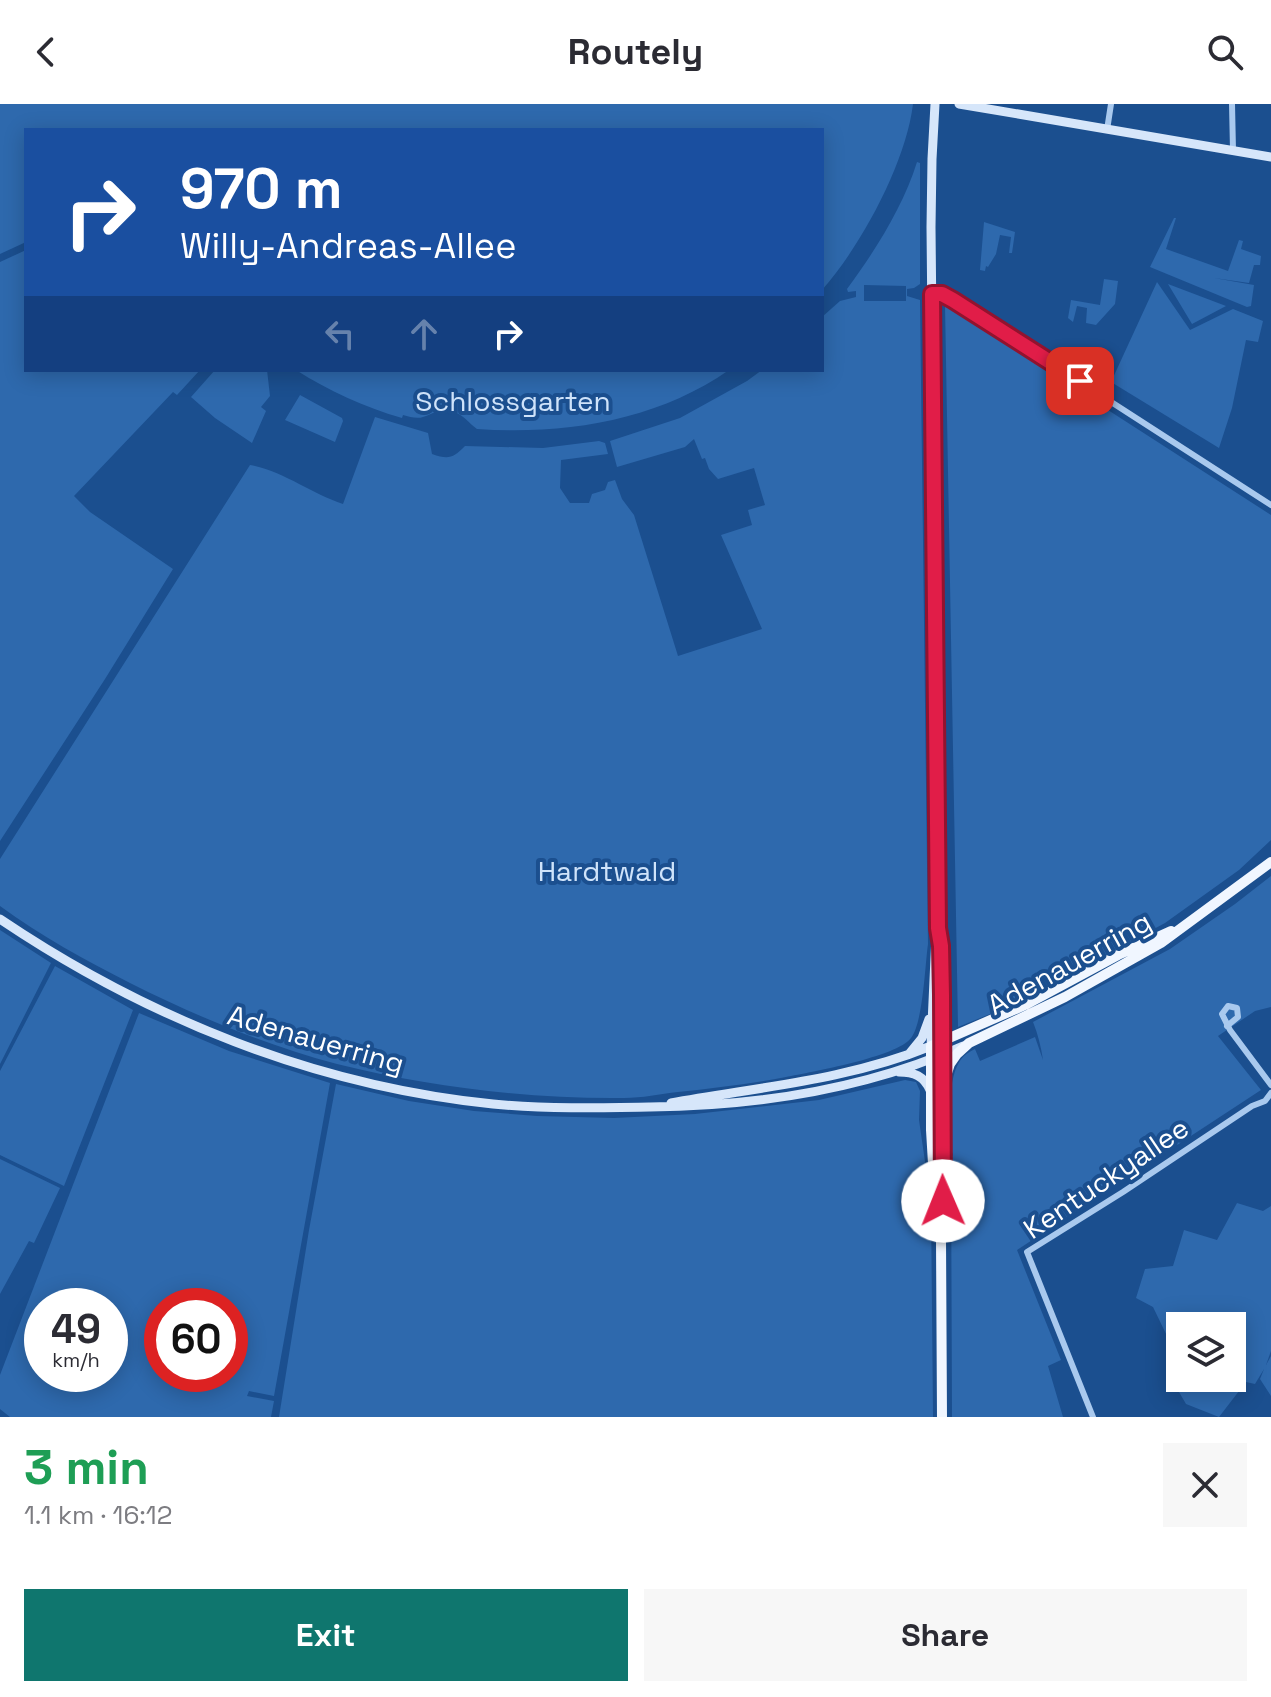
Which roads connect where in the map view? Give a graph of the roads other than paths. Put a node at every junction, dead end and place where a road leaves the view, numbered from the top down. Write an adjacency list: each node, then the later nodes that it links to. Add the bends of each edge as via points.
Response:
1 (935, 104): 8 (main road)
2 (959, 104): 5 (main road)
3 (1111, 104): 5 (street)
4 (1232, 104): 6 (street)
5 (1107, 130): 6 (main road)
6 (1233, 147): 7 (main road)
7 (1271, 157)
8 (932, 294): 9 (street, via 953,300); 13 (main road)
9 (1271, 505)
10 (1271, 862): 12 (main road, Adenauerring)
11 (0, 919): 26 (main road, Adenauerring, via 140,1002 216,1036 309,1067 484,1103)
12 (1184, 925): 16 (main road, Adenauerring, via 1075,991); 17 (main road, Adenauerring)
13 (938, 928): 14 (main road); 17 (main road)
14 (933, 1008): 17 (main road); 19 (main road, via 922,1038)
15 (1227, 1026): 22 (street)
16 (969, 1043): 18 (main road, Adenauerring); 23 (main road, via 950,1064)
17 (937, 1044): 18 (main road); 19 (main road, Adenauerring); 20 (main road)
18 (943, 1054): 20 (main road, Adenauerring); 23 (main road)
19 (906, 1056): 26 (main road, Adenauerring, via 799,1083)
20 (931, 1059): 21 (main road, Adenauerring); 24 (main road)
21 (891, 1072): 24 (main road, via 919,1075); 26 (main road, Adenauerring, via 754,1100)
22 (1271, 1085)
23 (942, 1088): 27 (main road)
24 (930, 1090): 27 (main road)
25 (1271, 1093): 29 (street, Kentuckyallee, via 1027,1252)
26 (648, 1107)
27 (941, 1239): 28 (main road)
28 (942, 1417)
29 (1093, 1417)

